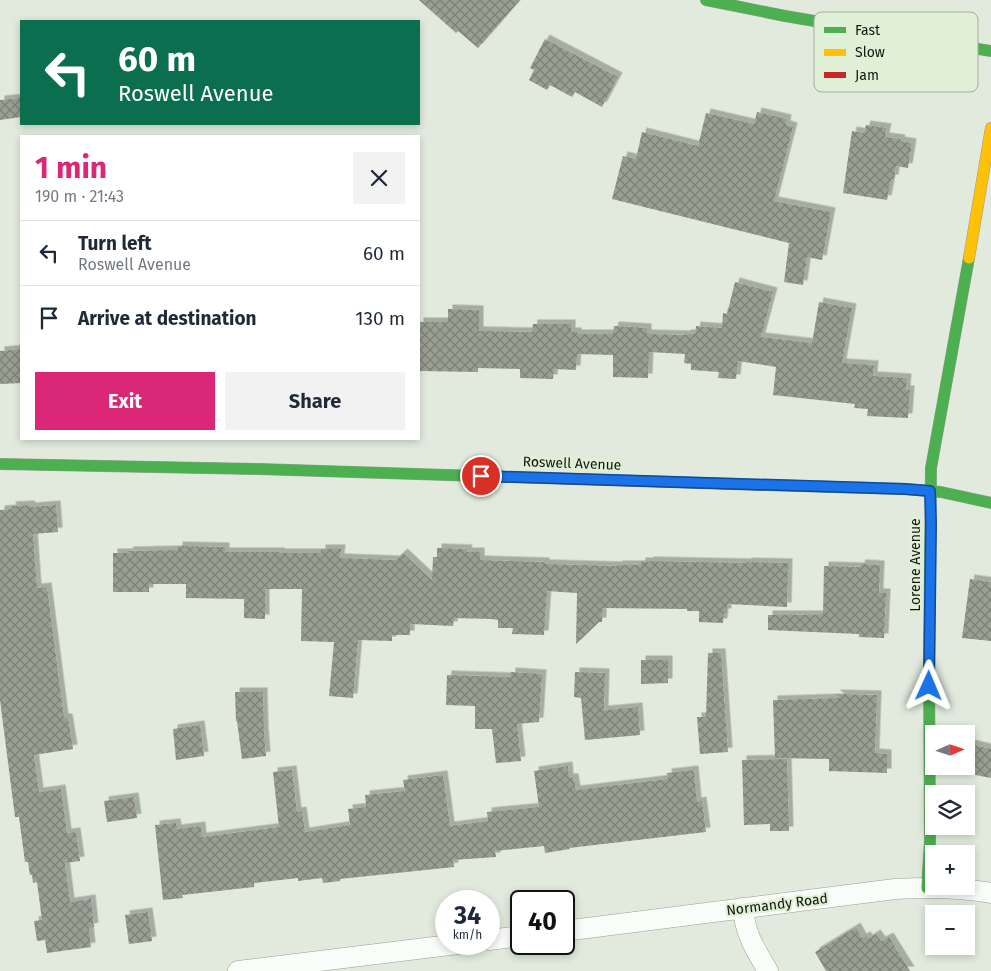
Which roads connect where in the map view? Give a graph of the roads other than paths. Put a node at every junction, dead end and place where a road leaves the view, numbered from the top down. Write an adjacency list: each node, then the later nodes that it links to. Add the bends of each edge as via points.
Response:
1 (706, 0): 2 (street)
2 (814, 21)
3 (978, 49): 4 (street)
4 (991, 51)
5 (991, 128): 7 (street, Lorene Avenue, via 932,460)
6 (0, 464): 7 (street, Roswell Avenue)
7 (930, 491): 8 (street, Roswell Avenue); 9 (street, Lorene Avenue)
8 (991, 502)
9 (929, 845)
10 (925, 888): 13 (street, Normandy Road)
11 (975, 891): 12 (street, Normandy Road)
12 (991, 893)
13 (743, 908): 14 (street, Normandy Road); 17 (street, via 747,933)
14 (575, 930)
15 (435, 947): 16 (street)
16 (238, 971)
17 (768, 971)

